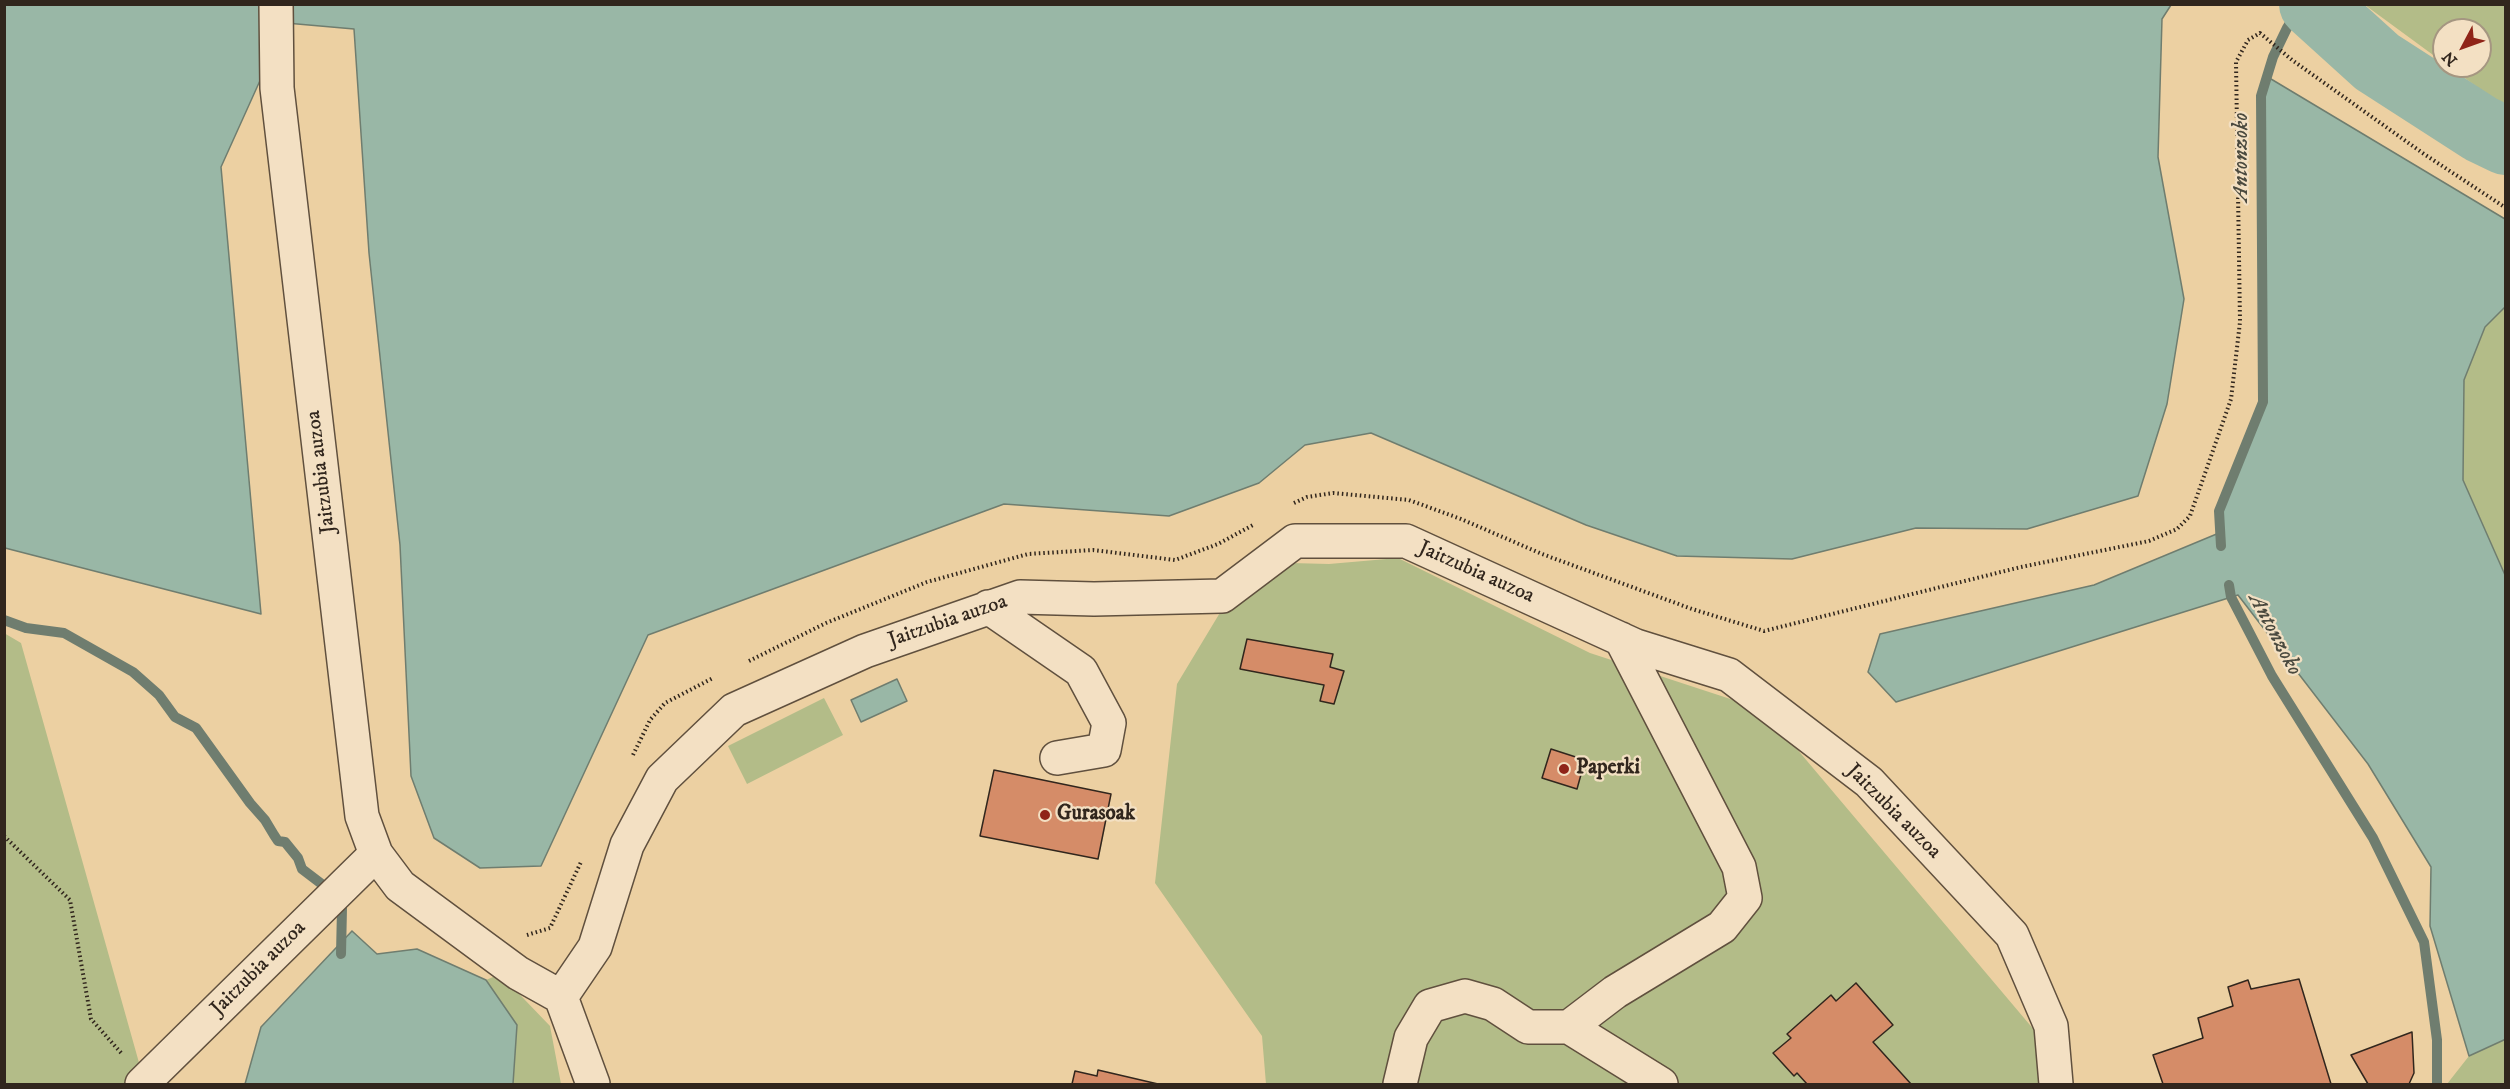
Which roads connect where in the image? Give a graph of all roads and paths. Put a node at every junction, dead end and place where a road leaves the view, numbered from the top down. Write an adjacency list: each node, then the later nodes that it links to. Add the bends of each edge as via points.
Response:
1 (276, 4): 8 (street, Jaitzubia auzoa, via 277,88 362,816)
2 (2260, 33): 3 (path, via 2292,60)
3 (2505, 208)
4 (988, 607): 5 (street, Jaitzubia auzoa, via 1020,597 1222,596 1295,541 1406,541); 6 (street, via 1081,671 1109,723 1104,750); 9 (street, Jaitzubia auzoa, via 865,651 734,710 662,779 627,845 595,947)
5 (1621, 639): 10 (street, via 1739,867 1745,898 1722,927 1615,992); 15 (street, Jaitzubia auzoa, via 1729,675 1869,782 2012,935 2051,1026)
6 (1057, 758)
7 (4, 836): 11 (path, via 70,900 91,1019)
8 (376, 854): 9 (street, Jaitzubia auzoa, via 400,886 518,973); 11 (street, Jaitzubia auzoa)
9 (561, 997): 12 (street)
10 (1569, 1027): 13 (street, via 1528,1027 1493,1004 1465,996 1430,1006 1411,1038); 14 (street)
11 (144, 1082)
12 (593, 1084)
13 (1400, 1084)
14 (1660, 1084)
15 (2056, 1084)

